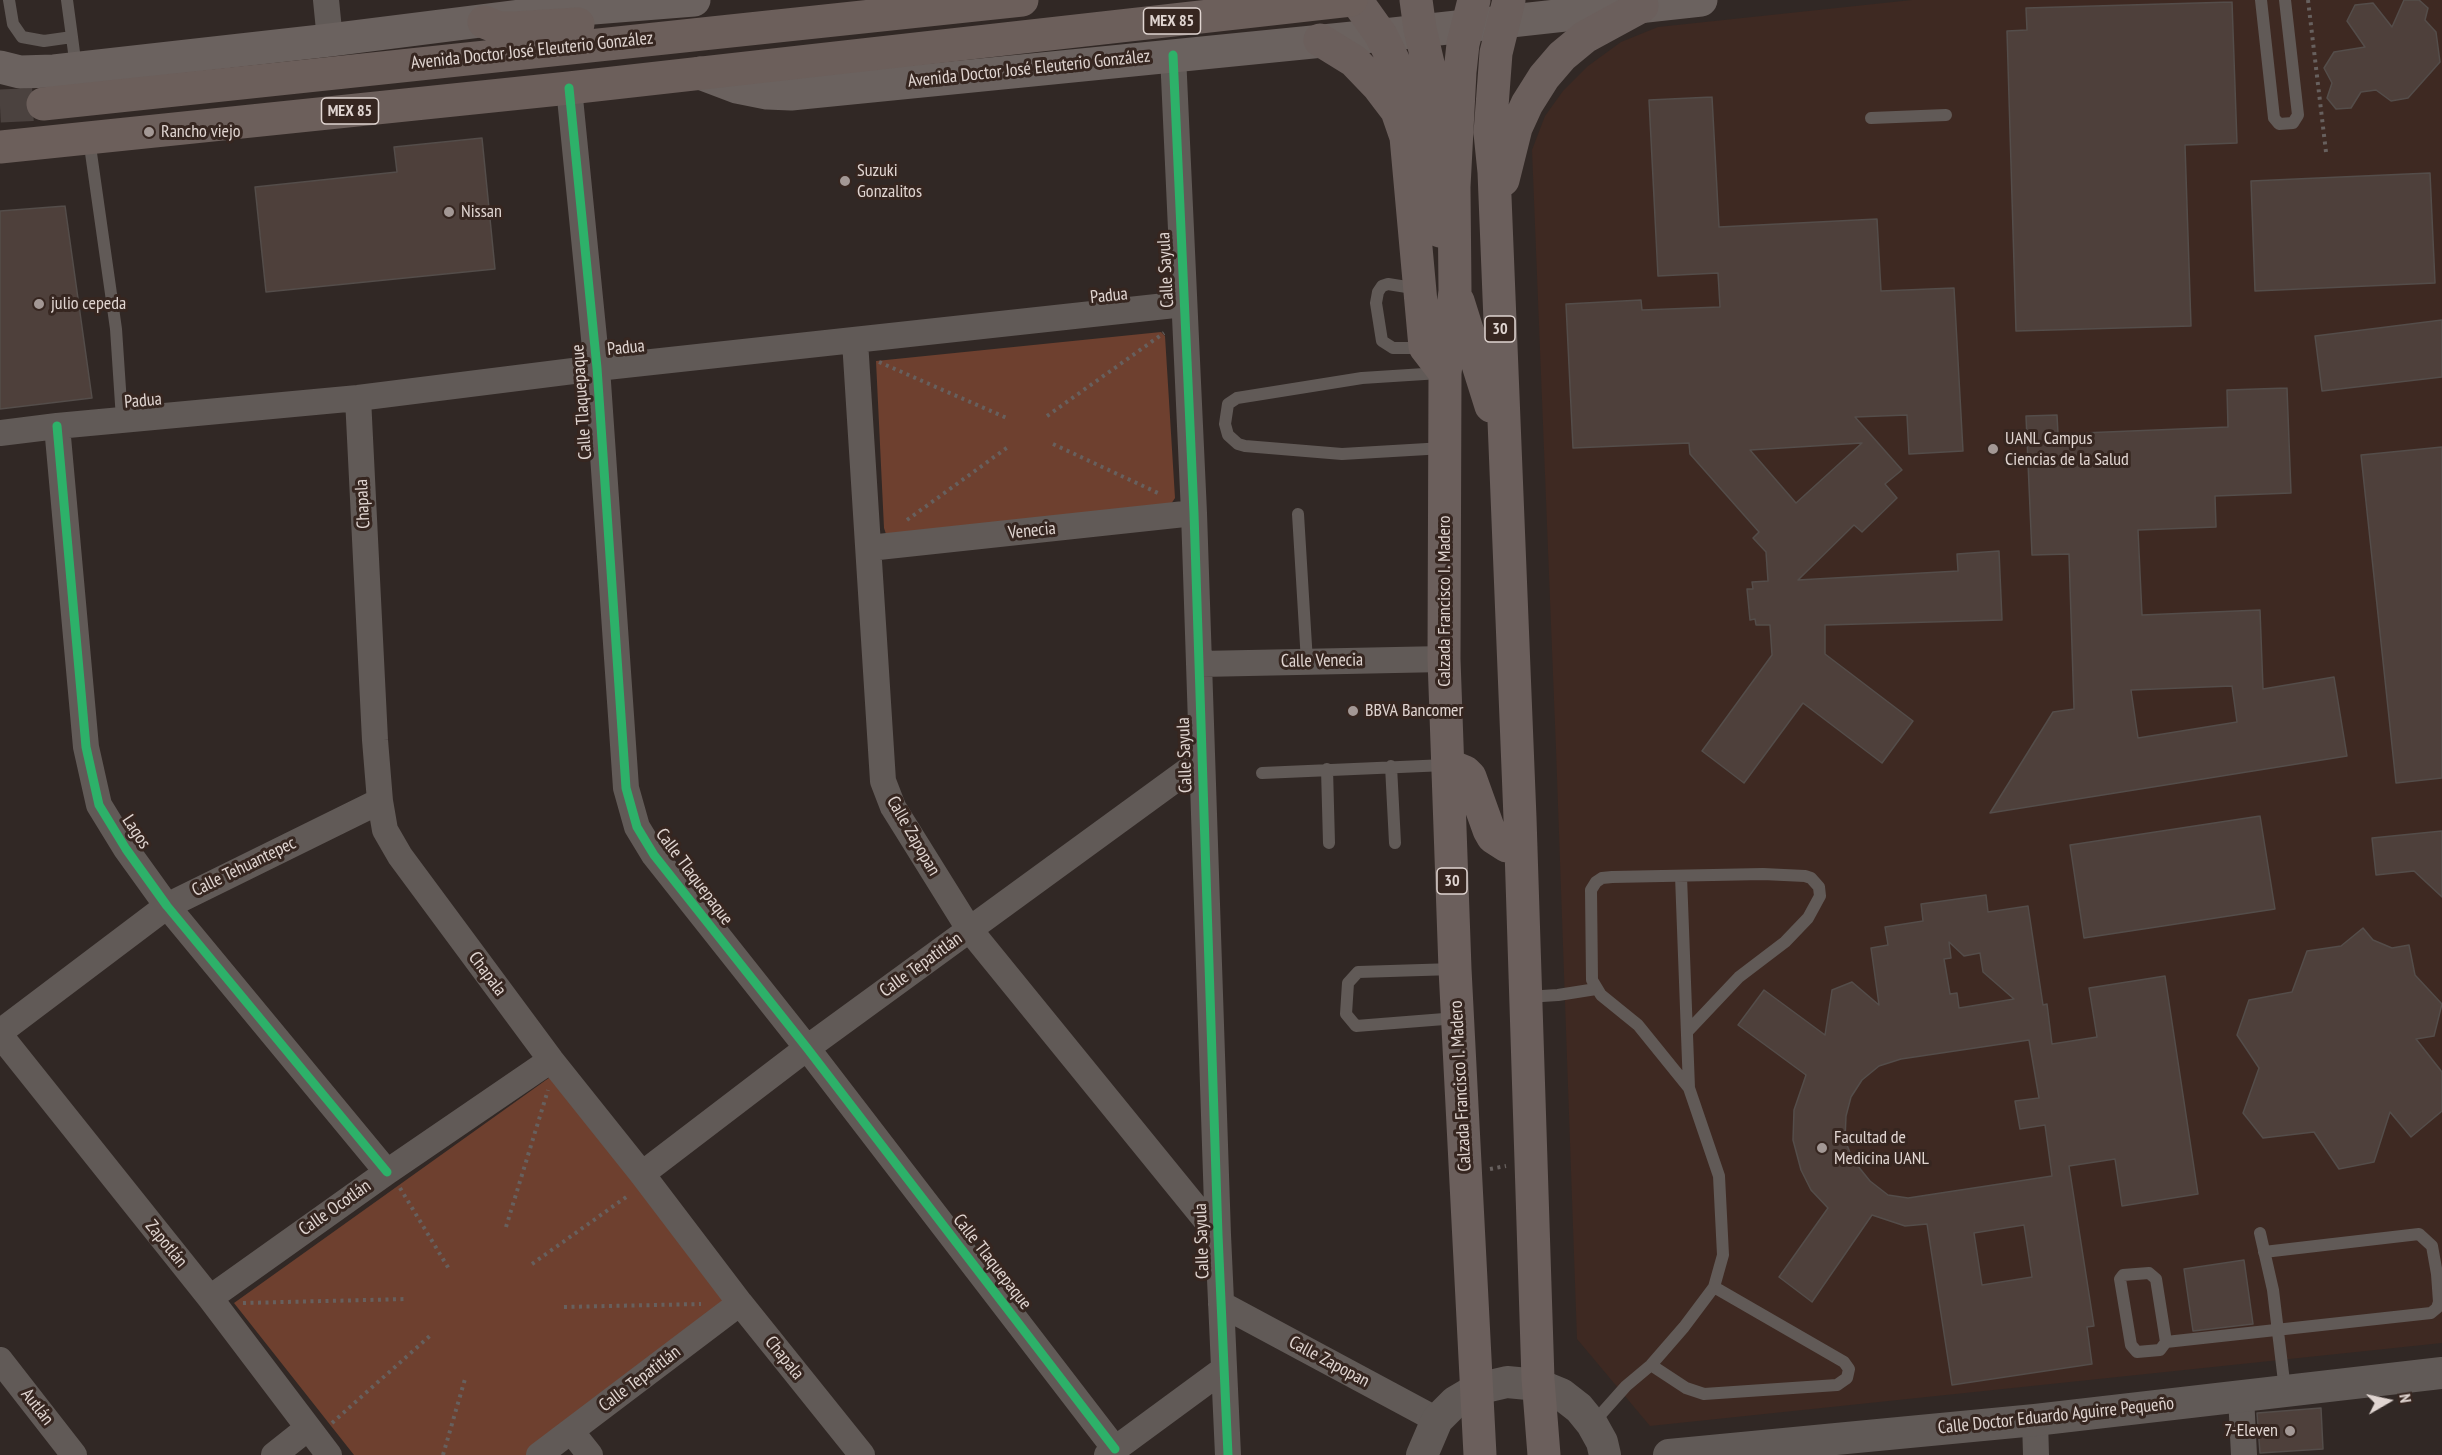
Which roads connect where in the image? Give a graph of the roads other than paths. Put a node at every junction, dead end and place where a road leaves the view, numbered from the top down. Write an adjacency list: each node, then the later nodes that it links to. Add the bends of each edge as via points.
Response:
1 (9, 0): 21 (lane, via 13,24 22,37)
2 (67, 0): 21 (lane)
3 (326, 0): 19 (street)
4 (694, 0): 12 (main road, Avenida Doctor José Eleuterio González)
5 (1022, 0): 16 (highway, Avenida Doctor José Eleuterio González / MEX 85)
6 (1293, 0): 20 (main road, via 1290,18)
7 (1701, 0): 11 (main road)
8 (2261, 0): 9 (lane, via 2274,117 2279,124 2293,123 2298,116)
9 (2285, 0)
10 (1363, 1): 17 (main road); 18 (main road, via 1357,17); 24 (highway, Avenida Doctor José Eleuterio González / MEX 85)
11 (1648, 4): 13 (main road); 32 (main road, via 1585,37 1544,77 1516,128)
12 (568, 5): 15 (main road, Avenida Doctor José Eleuterio González)
13 (1506, 10): 14 (main road, Avenida Doctor José Eleuterio González); 32 (main road, 30, via 1496,53 1490,133)
14 (1471, 12): 17 (main road, Avenida Doctor José Eleuterio González); 31 (main road, Calzada Francisco I. Madero / 30, via 1460,72)
15 (484, 22): 16 (highway, via 499,27 534,28 681,14 709,16); 19 (main road, Avenida Doctor José Eleuterio González)
16 (739, 29): 26 (highway, Avenida Doctor José Eleuterio González / MEX 85)
17 (1401, 31): 18 (main road, Avenida Doctor José Eleuterio González); 31 (main road, via 1440,108); 34 (main road, via 1425,136 1443,249)
18 (1334, 38): 20 (main road, Avenida Doctor José Eleuterio González); 33 (main road, via 1397,111 1406,137)
19 (330, 40): 21 (main road, Avenida Doctor José Eleuterio González)
20 (1267, 45): 22 (main road, Avenida Doctor José Eleuterio González)
21 (74, 53): 23 (main road, Avenida Doctor José Eleuterio González, via 20,72)
22 (1173, 55): 24 (main road, Avenida Doctor José Eleuterio González, via 791,94 737,87); 35 (street, Calle Sayula)
23 (0, 67)
24 (700, 73): 25 (highway, Avenida Doctor José Eleuterio González / MEX 85)
25 (569, 88): 29 (highway, Avenida Doctor José Eleuterio González / MEX 85); 38 (street, Calle Tlaquepaque)
26 (43, 104)
27 (1946, 115): 28 (lane)
28 (1871, 118)
29 (89, 138): 30 (highway, Avenida Doctor José Eleuterio González / MEX 85); 41 (lane, via 116,329)
30 (0, 147)
31 (1454, 187): 34 (main road, Calzada Francisco I. Madero / 30)
32 (1496, 214): 44 (main road, 30)
33 (1419, 289): 37 (main road); 37 (lane, via 1388,284 1378,291 1376,303 1382,341 1393,348)
34 (1455, 291): 39 (main road, Calzada Francisco I. Madero / 30); 44 (main road)
35 (1184, 304): 36 (street, Padua); 46 (street, Calle Sayula)
36 (855, 341): 38 (street, Padua); 48 (street, Calle Zapopan)
37 (1425, 348): 39 (main road)
38 (597, 368): 40 (street, Padua); 70 (street, Calle Tlaquepaque, via 626,788 636,826 654,855)
39 (1445, 373): 45 (main road, Calzada Francisco I. Madero / 30); 45 (lane, via 1362,378 1237,398 1228,404 1225,414 1228,435 1245,446 1342,454)
40 (358, 398): 41 (street, Padua); 57 (street, Chapala)
41 (122, 420): 42 (street, Padua)
42 (57, 426): 43 (street, Padua); 62 (street, Lagos, via 86,747 99,805)
43 (0, 433)
44 (1505, 445): 60 (main road, 30)
45 (1444, 448): 49 (main road, Calzada Francisco I. Madero / 30)
46 (1194, 513): 48 (street, Venecia); 51 (street, Calle Sayula)
47 (1298, 514): 50 (lane)
48 (869, 548): 63 (street, Calle Zapopan, via 883,781 893,807)
49 (1444, 659): 50 (street, Calle Venecia); 53 (main road, Calzada Francisco I. Madero / 30)
50 (1307, 662): 51 (street, Calle Venecia)
51 (1200, 664): 52 (street, Calle Sayula)
52 (1202, 759): 63 (street, Calle Tepatitlán); 76 (street, Calle Sayula)
53 (1448, 765): 54 (lane); 60 (main road, via 1470,777 1493,837 1507,846); 64 (main road, Calzada Francisco I. Madero / 30)
54 (1391, 766): 55 (lane); 59 (lane)
55 (1327, 769): 56 (lane); 58 (lane)
56 (1262, 773)
57 (380, 801): 62 (street, Calle Tehuantepec); 71 (street, Chapala, via 385,830 400,856)
58 (1329, 843)
59 (1395, 843)
60 (1521, 847): 66 (main road, 30)
61 (1681, 876): 65 (lane, via 1612,877 1596,882 1591,890 1591,969); 68 (lane); 68 (lane, via 1805,876 1819,886 1820,896 1808,918 1785,942 1739,977)
62 (167, 906): 69 (street, Calle Tehuantepec); 73 (street, Lagos)
63 (969, 929): 70 (street, Calle Tepatitlán); 76 (street, Calle Zapopan)
64 (1455, 969): 67 (main road, Calzada Francisco I. Madero / 30); 67 (lane, via 1358,972 1348,983 1346,1014 1356,1026)
65 (1596, 989): 66 (lane); 72 (lane, via 1638,1024)
66 (1524, 997): 88 (main road, 30)
67 (1458, 1018): 89 (main road, Calzada Francisco I. Madero / 30)
68 (1688, 1032): 72 (lane)
69 (0, 1034): 79 (street, Zapotlán)
70 (807, 1048): 74 (street, Calle Tepatitlán); 98 (street, Calle Tlaquepaque)
71 (551, 1060): 73 (street, Calle Ocotlán); 74 (street, Chapala)
72 (1689, 1088): 78 (lane, via 1719,1176 1723,1255)
73 (392, 1179): 79 (street, Calle Ocotlán)
74 (637, 1184): 80 (street, Chapala)
75 (2260, 1233): 77 (lane)
76 (1218, 1235): 81 (street, Calle Sayula)
77 (2265, 1252): 82 (lane); 82 (lane, via 2419,1234 2432,1246 2437,1274 2439,1302 2431,1312)
78 (1714, 1287): 85 (lane); 85 (lane, via 1844,1362 1848,1378 1837,1385 1704,1394 1686,1388)
79 (210, 1298): 95 (street, Zapotlán)
80 (740, 1303): 96 (street, Calle Tepatitlán); 104 (street, Chapala)
81 (1221, 1304): 86 (street, Calle Sayula); 92 (street, Calle Zapopan)
82 (2278, 1330): 83 (lane); 90 (lane)
83 (2166, 1342): 83 (lane, via 2156,1279 2149,1273 2123,1275 2120,1284 2133,1349 2160,1350)
84 (0, 1360): 99 (street, Autlán)
85 (1651, 1365): 94 (lane)
86 (1224, 1369): 98 (street); 105 (street, Calle Sayula)
87 (2442, 1373): 90 (street, Calle Doctor Eduardo Aguirre Pequeño)
88 (1539, 1385): 89 (street, via 1508,1382); 94 (street, via 1561,1394); 108 (main road, 30)
89 (1477, 1389): 92 (street, via 1455,1402); 107 (main road, Calzada Francisco I. Madero / 30)
90 (2285, 1391): 91 (street, Calle Doctor Eduardo Aguirre Pequeño)
91 (2241, 1395): 93 (street, Calle Doctor Eduardo Aguirre Pequeño); 112 (street)
92 (1437, 1420): 106 (street)
93 (2035, 1420): 97 (street, Calle Doctor Eduardo Aguirre Pequeño); 111 (street)
94 (1592, 1424): 109 (street)
95 (319, 1426): 100 (street); 101 (street, Zapotlán)
96 (571, 1431): 102 (street, Calle Tepatitlán); 103 (street)
97 (1828, 1447): 110 (street, Calle Doctor Eduardo Aguirre Pequeño)
98 (1111, 1452)
99 (74, 1455)
100 (274, 1455)
101 (329, 1455)
102 (539, 1455)
103 (590, 1455)
104 (862, 1455)
105 (1228, 1455)
106 (1422, 1455)
107 (1480, 1455)
108 (1544, 1455)
109 (1605, 1455)
110 (1669, 1455)
111 (2036, 1455)
112 (2244, 1455)

